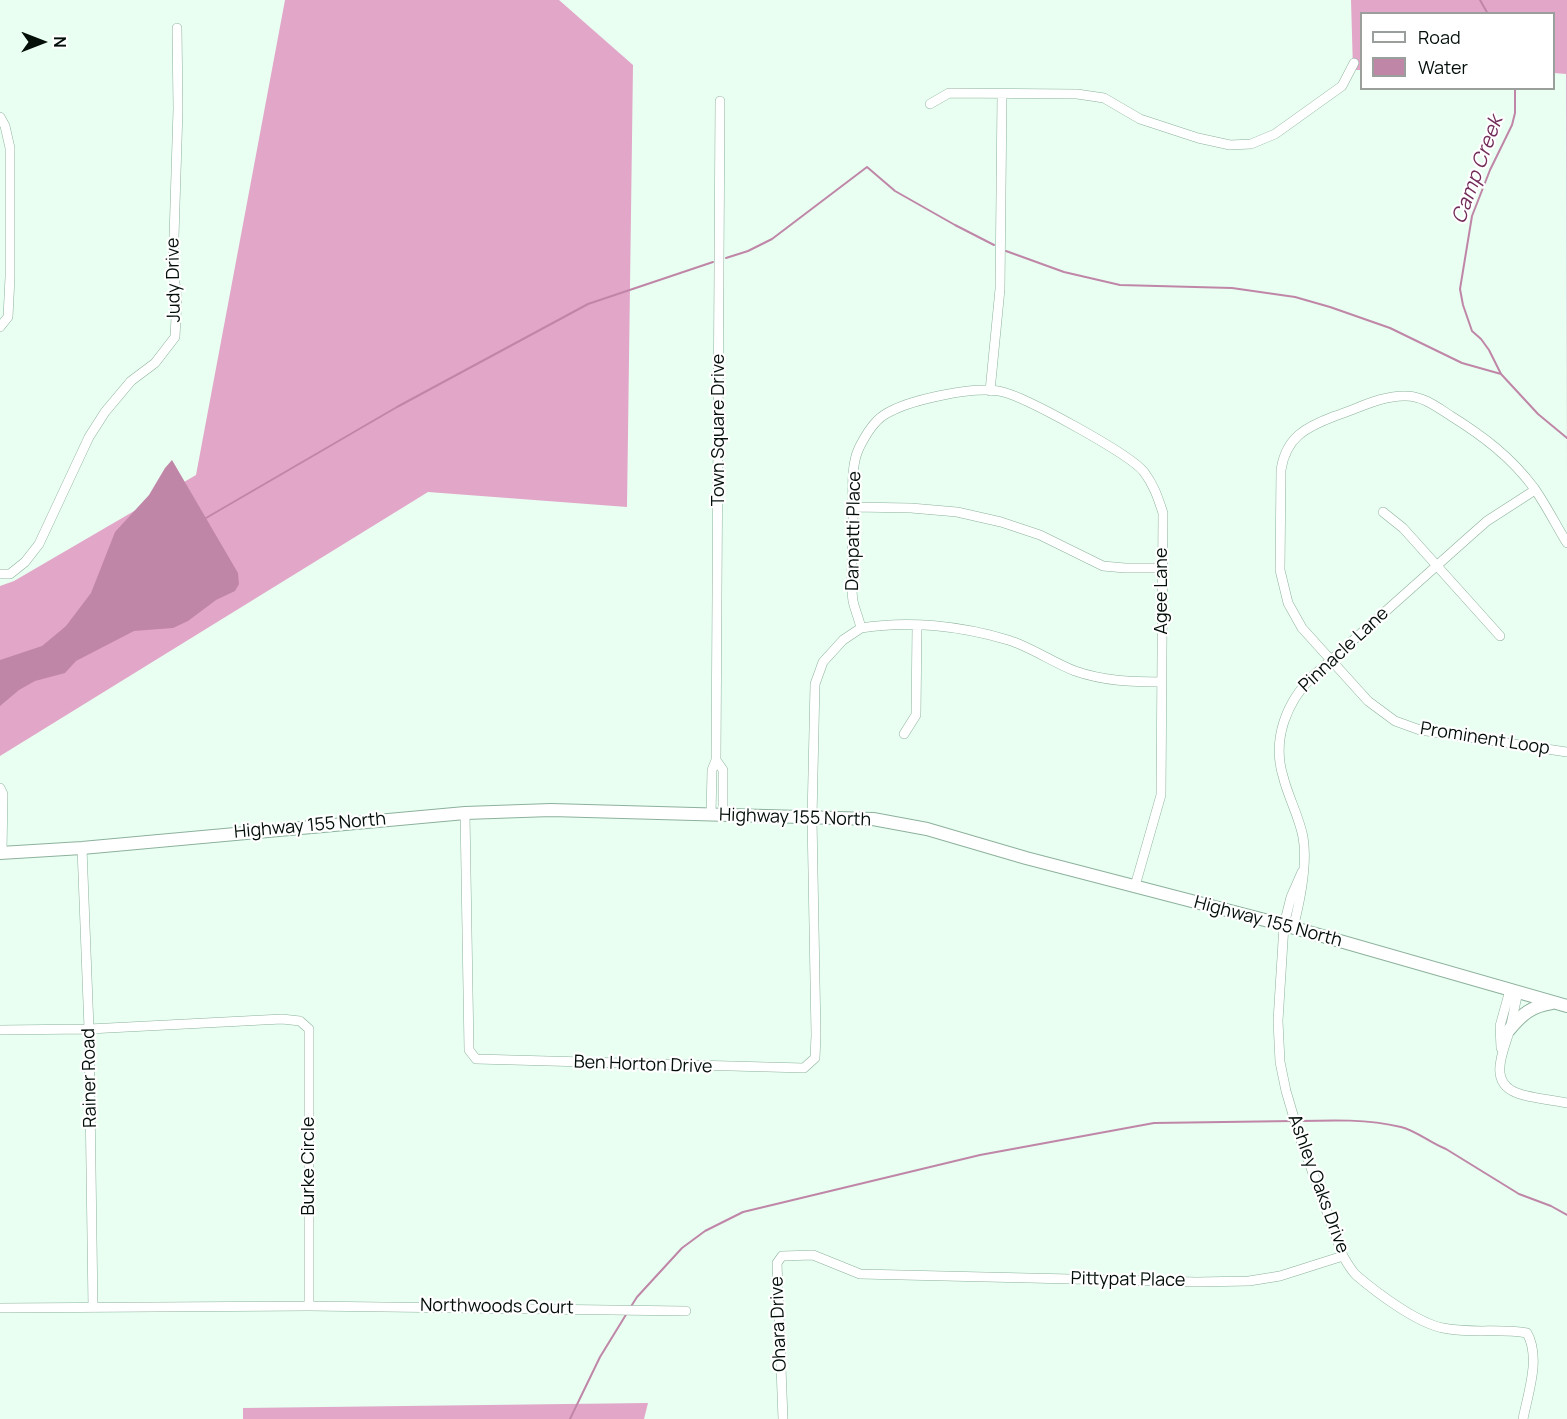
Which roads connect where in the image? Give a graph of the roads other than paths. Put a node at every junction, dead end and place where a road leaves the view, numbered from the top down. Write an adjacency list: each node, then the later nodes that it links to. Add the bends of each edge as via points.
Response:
1 (177, 28): 15 (street, Judy Drive, via 173,203 176,337 105,412 39,544 10,574)
2 (1354, 63): 3 (street, via 1342,86 1275,134 1251,144 1230,145 1188,135 1140,119 1104,99 1077,94)
3 (1002, 94): 5 (street, via 950,93); 8 (street, via 1000,289)
4 (720, 101): 25 (street, Town Square Drive, via 716,760 712,770)
5 (930, 104)
6 (0, 117): 7 (street, via 10,148 10,300 8,318)
7 (0, 327)
8 (990, 391): 10 (street, Danpatti Place, via 946,395 908,404 883,416 858,450); 14 (street, Agee Lane, via 1025,401 1126,456 1143,471 1156,490 1163,513)
9 (1535, 490): 12 (street, Prominent Loop); 13 (street, Pinnacle Lane, via 1482,526); 19 (street, Prominent Loop, via 1488,440 1413,396 1385,399 1315,424 1299,434 1286,450 1281,470 1281,578 1296,619)
10 (854, 507): 14 (street, via 957,512 1040,535 1103,566); 17 (street, Danpatti Place, via 853,600)
11 (1383, 512): 13 (street)
12 (1567, 543)
13 (1437, 565): 18 (street); 19 (street, Pinnacle Lane)
14 (1162, 568): 20 (street, Agee Lane)
15 (0, 574)
16 (917, 626): 17 (street, via 884,624); 20 (street, via 971,630 1010,641 1102,679); 21 (street, via 916,715)
17 (861, 628): 26 (street, via 843,640 823,662 815,684)
18 (1500, 636)
19 (1331, 660): 22 (street, Prominent Loop, via 1368,701 1401,724 1426,732); 30 (street, Pinnacle Lane, via 1297,694 1280,738 1282,774 1302,837 1304,857 1291,897)
20 (1162, 682): 29 (street, Agee Lane, via 1161,795)
21 (904, 734)
22 (1567, 752)
23 (0, 788): 28 (street)
24 (465, 813): 25 (main road, Highway 155 North, via 550,810); 26 (street, Ben Horton Drive, via 468,1050 476,1059 786,1068 804,1068 815,1058); 27 (main road, Highway 155 North)
25 (717, 815): 26 (main road, Highway 155 North)
26 (812, 818): 29 (main road, Highway 155 North, via 855,818 909,825)
27 (82, 848): 28 (main road, Highway 155 North); 33 (street, Rainer Road)
28 (1, 853)
29 (1135, 886): 30 (main road, Highway 155 North)
30 (1288, 926): 31 (main road, Highway 155 North); 38 (street, Ashley Oaks Drive, via 1278,1022 1282,1072 1299,1135)
31 (1514, 991): 32 (main road, Highway 155 North); 35 (street); 36 (street, via 1500,1026)
32 (1561, 1004): 35 (main road, via 1531,1009)
33 (89, 1029): 34 (street, Burke Circle); 40 (street, Burke Circle, via 282,1019 300,1021 309,1029); 42 (street, Rainer Road)
34 (0, 1030)
35 (1509, 1030): 36 (street)
36 (1501, 1053): 37 (street, via 1500,1078 1508,1088)
37 (1567, 1103)
38 (1343, 1256): 39 (street, Pittypat Place, via 1280,1276 1249,1281); 45 (street, Ashley Oaks Drive, via 1354,1274 1425,1323 1443,1328 1527,1333 1533,1352)
39 (910, 1276): 44 (street, Ohara Drive, via 860,1274 813,1255 779,1257)
40 (309, 1306): 42 (street); 43 (street, Northwoods Court)
41 (0, 1308): 42 (street)
42 (93, 1308)
43 (686, 1311)
44 (783, 1419)
45 (1523, 1419)

